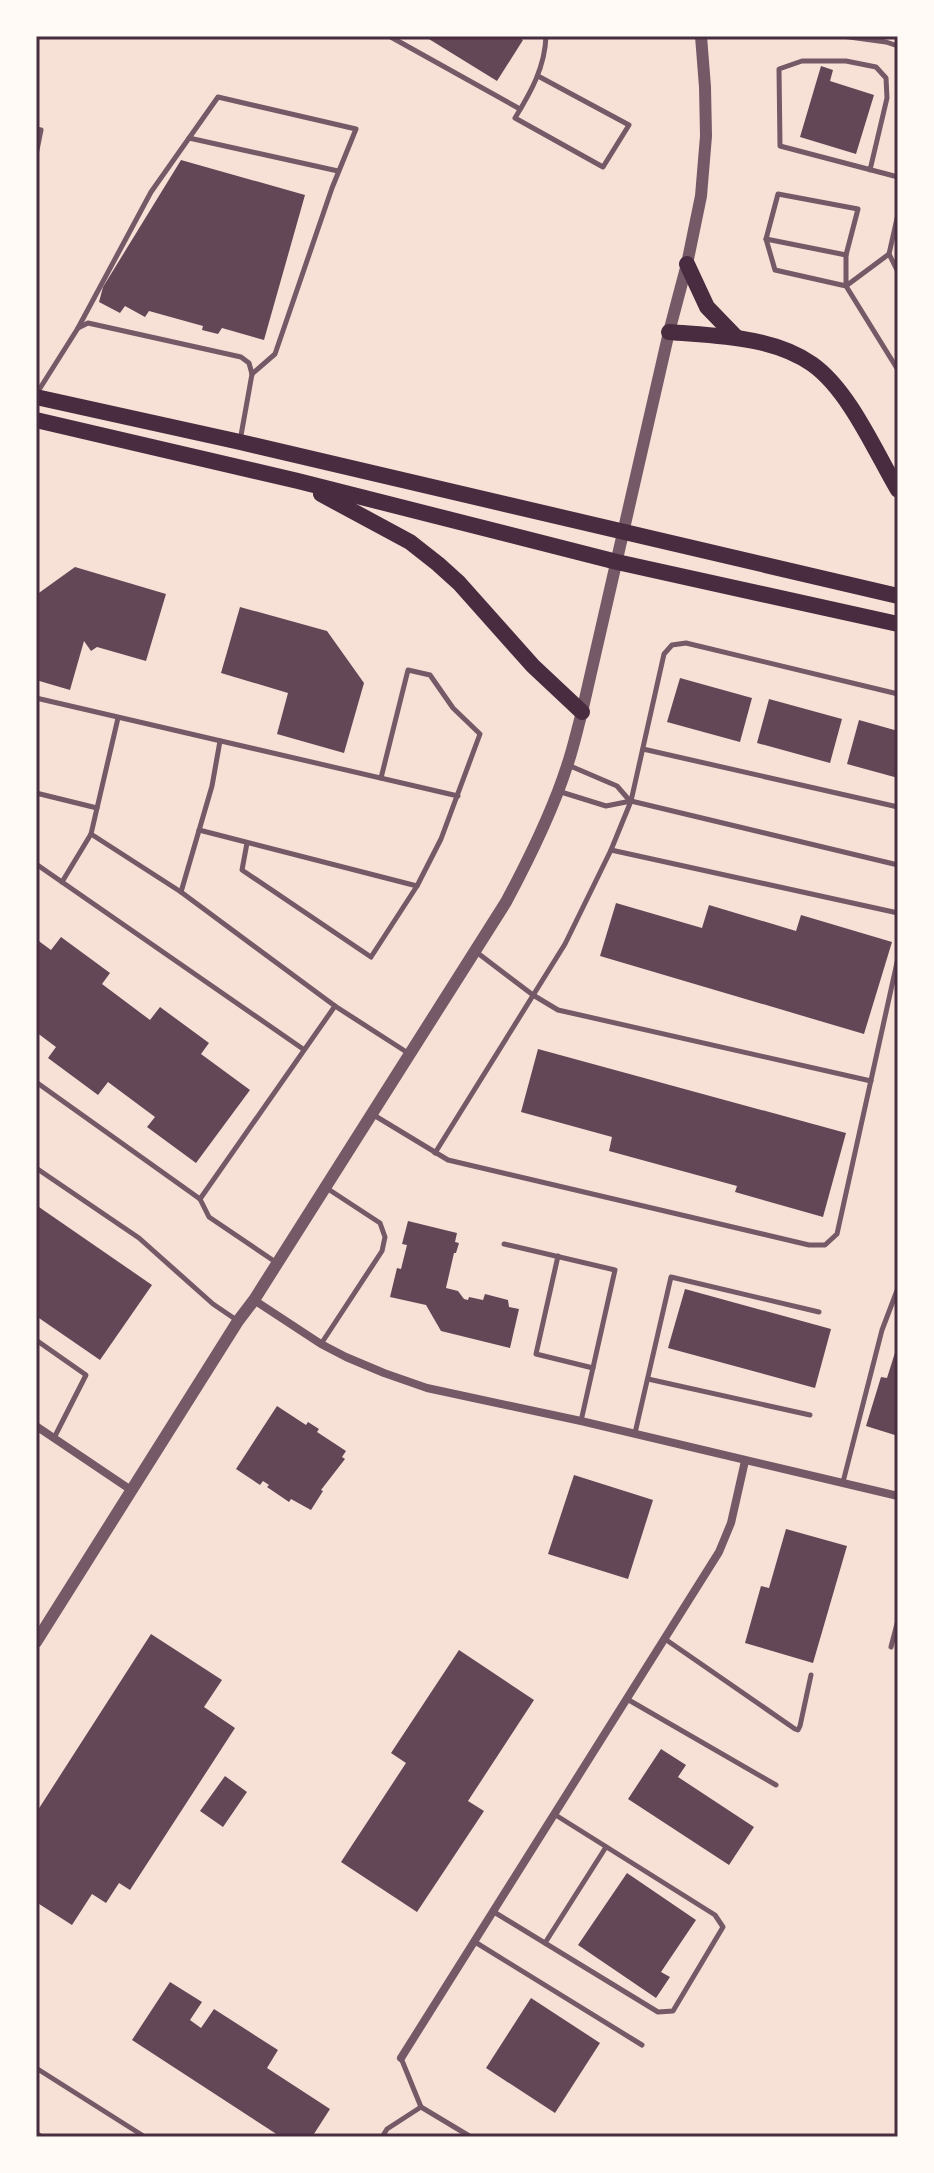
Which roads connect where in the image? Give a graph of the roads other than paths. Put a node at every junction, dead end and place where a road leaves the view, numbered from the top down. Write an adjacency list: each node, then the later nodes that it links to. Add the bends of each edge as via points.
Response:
1 (389, 36): 7 (lane)
2 (546, 36): 6 (lane)
3 (701, 36): 18 (street, via 706,136)
4 (842, 36): 5 (lane)
5 (898, 46)
6 (538, 76): 7 (lane); 7 (lane, via 629,125 603,167 515,118)
7 (520, 109)
8 (36, 129): 10 (lane, via 41,130)
9 (189, 138): 12 (lane); 12 (lane, via 218,97 356,129); 21 (lane, via 151,192)
10 (36, 155)
11 (870, 170): 11 (lane, via 780,146 779,69 802,61 846,61 876,67 886,78 887,98); 13 (lane)
12 (338, 171): 25 (lane, via 275,354)
13 (898, 177)
14 (898, 214): 16 (lane)
15 (766, 239): 17 (lane); 17 (lane, via 778,194 858,209); 20 (lane, via 775,270)
16 (889, 254): 19 (lane); 20 (lane)
17 (846, 255): 20 (lane)
18 (687, 264): 22 (street); 23 (main road, via 707,307)
19 (898, 272)
20 (846, 286): 24 (lane)
21 (78, 328): 25 (lane, via 88,323 241,357); 26 (lane)
22 (669, 332): 23 (main road); 31 (street)
23 (737, 338): 30 (main road, via 792,353 825,375 848,403)
24 (898, 370)
25 (252, 374): 28 (lane)
26 (36, 395): 28 (main road)
27 (36, 420): 29 (main road)
28 (240, 442): 31 (main road)
29 (298, 481): 32 (main road); 37 (main road, via 410,542 438,564)
30 (898, 490)
31 (623, 533): 32 (street); 33 (main road)
32 (617, 562): 34 (main road); 37 (street)
33 (898, 596)
34 (898, 624)
35 (898, 694): 40 (lane, via 686,643 672,645 664,654)
36 (36, 698): 38 (lane)
37 (582, 712): 41 (street)
38 (118, 717): 39 (lane); 48 (lane)
39 (220, 741): 42 (lane); 49 (lane)
40 (643, 749): 46 (lane); 47 (lane)
41 (568, 765): 43 (street); 46 (lane, via 617,786)
42 (381, 778): 45 (lane); 45 (lane, via 408,670 430,675 480,734)
43 (558, 791): 46 (lane, via 606,806); 59 (street, via 517,881)
44 (36, 793): 48 (lane)
45 (458, 796): 56 (lane)
46 (631, 801): 52 (lane); 54 (lane)
47 (898, 807)
48 (97, 808): 50 (lane)
49 (199, 830): 51 (lane); 57 (lane)
50 (91, 834): 55 (lane); 57 (lane)
51 (247, 843): 56 (lane); 56 (lane, via 242,870 371,957)
52 (611, 850): 58 (lane); 61 (lane, via 565,944)
53 (36, 864): 55 (lane)
54 (898, 865)
55 (62, 882): 63 (lane)
56 (417, 886)
57 (181, 892): 62 (lane)
58 (898, 913)
59 (474, 950): 61 (lane); 64 (street)
60 (898, 958): 65 (lane)
61 (533, 995): 65 (lane, via 558,1010); 68 (lane)
62 (335, 1006): 63 (lane); 64 (lane)
63 (303, 1049): 71 (lane)
64 (409, 1054): 67 (street)
65 (871, 1081): 68 (lane, via 837,1234 825,1245)
66 (36, 1082): 71 (lane)
67 (371, 1113): 68 (lane); 70 (street)
68 (435, 1153)
69 (36, 1168): 78 (lane, via 139,1238)
70 (325, 1187): 74 (street); 80 (lane, via 380,1223 385,1237 382,1251)
71 (200, 1199): 74 (lane, via 209,1217)
72 (504, 1244): 73 (lane)
73 (558, 1256): 81 (lane, via 536,1354); 81 (lane, via 615,1270)
74 (277, 1263): 76 (street)
75 (898, 1288): 89 (lane)
76 (254, 1300): 78 (street); 80 (street)
77 (819, 1312): 82 (lane, via 671,1277)
78 (238, 1321): 90 (street)
79 (36, 1340): 87 (lane, via 86,1375)
80 (321, 1344): 84 (street, via 427,1388)
81 (593, 1368): 84 (lane)
82 (648, 1379): 83 (lane); 86 (lane)
83 (810, 1415)
84 (581, 1421): 86 (street)
85 (36, 1426): 87 (street)
86 (635, 1433): 88 (street)
87 (54, 1438): 90 (street)
88 (745, 1461): 89 (street); 93 (street, via 726,1537)
89 (843, 1482): 91 (street)
90 (131, 1490): 94 (street)
91 (898, 1496)
92 (898, 1620): 95 (lane)
93 (664, 1638): 96 (lane, via 798,1730); 97 (street)
94 (36, 1642)
95 (891, 1647)
96 (811, 1675)
97 (626, 1699): 98 (lane); 99 (street)
98 (776, 1785)
99 (554, 1814): 100 (lane); 101 (street)
100 (606, 1847): 103 (lane); 103 (lane, via 715,1915 723,1927 673,2011 658,2012)
101 (493, 1912): 102 (street); 103 (lane)
102 (474, 1941): 104 (lane); 105 (street)
103 (545, 1943)
104 (642, 2045)
105 (401, 2058): 107 (lane)
106 (36, 2068): 110 (lane)
107 (421, 2107): 111 (lane); 112 (lane)
108 (36, 2133): 109 (lane)
109 (42, 2137)
110 (145, 2137)
111 (382, 2137)
112 (471, 2137)

